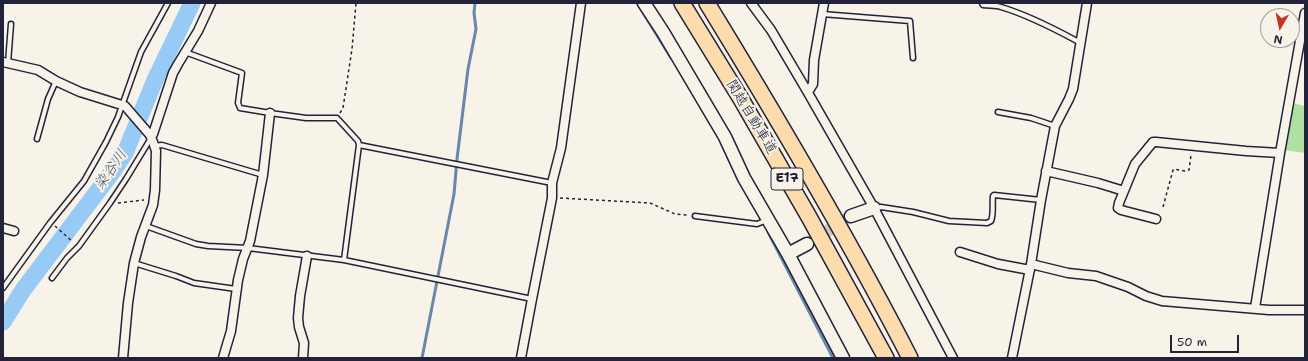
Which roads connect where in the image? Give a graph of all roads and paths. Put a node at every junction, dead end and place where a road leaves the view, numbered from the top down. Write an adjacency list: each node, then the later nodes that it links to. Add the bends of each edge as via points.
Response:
1 (168, 3): 21 (lane, via 142,52)
2 (211, 3): 16 (street)
3 (356, 3): 24 (path, via 343,108)
4 (581, 3): 34 (street, via 561,148)
5 (644, 3): 45 (street, via 725,137)
6 (682, 3): 70 (highway, 関越自動車道 / E17, via 810,217)
7 (707, 3): 71 (highway, 関越自動車道 / E17, via 828,207)
8 (751, 3): 20 (street)
9 (824, 3): 13 (street)
10 (982, 3): 15 (lane, via 1023,15)
11 (1087, 3): 15 (street)
12 (1305, 13): 31 (street)
13 (822, 14): 17 (lane, via 910,21); 20 (street, via 814,60 813,84)
14 (11, 24): 18 (lane)
15 (1081, 42): 25 (street, via 1073,89)
16 (185, 52): 23 (lane, via 242,73 240,108); 26 (street, via 174,74)
17 (913, 58)
18 (6, 62): 19 (street, via 38,70)
19 (56, 81): 21 (street, via 91,96); 27 (lane)
20 (807, 91): 41 (street)
21 (122, 105): 26 (street, via 127,107); 60 (lane, via 106,142 84,181)
22 (998, 112): 25 (lane, via 1031,118)
23 (270, 113): 24 (lane); 33 (street)
24 (337, 118): 28 (lane)
25 (1054, 126): 32 (street)
26 (151, 137): 30 (street); 39 (lane)
27 (37, 139)
28 (360, 145): 34 (lane); 56 (lane)
29 (1192, 145): 31 (street); 35 (street, via 1152,142 1135,164); 40 (path, via 1188,170 1173,170)
30 (154, 146): 33 (lane, via 162,145); 37 (street)
31 (1280, 153): 63 (street)
32 (1046, 171): 35 (street); 38 (street)
33 (263, 175): 52 (street)
34 (552, 183): 36 (street)
35 (1124, 191): 44 (street, via 1119,210)
36 (552, 198): 42 (path, via 650,203 675,214); 62 (street)
37 (154, 200): 39 (path); 47 (street)
38 (1041, 200): 41 (lane, via 994,195 992,219 987,222 949,221 881,206); 58 (street)
39 (110, 202): 59 (lane)
40 (1163, 207)
41 (874, 208): 43 (street); 72 (street)
42 (695, 216): 45 (lane, via 757,224)
43 (851, 216)
44 (1156, 219)
45 (768, 220): 54 (street)
46 (54, 226): 50 (path)
47 (146, 226): 52 (lane, via 196,244); 57 (street)
48 (3, 228): 49 (street)
49 (14, 231)
50 (76, 244)
51 (807, 244): 54 (street)
52 (248, 248): 55 (lane); 61 (street)
53 (960, 252): 58 (street, via 998,264)
54 (788, 254): 69 (street)
55 (307, 256): 56 (lane); 67 (street, via 298,318 304,343)
56 (344, 260): 62 (lane)
57 (134, 263): 61 (lane, via 194,283); 65 (street)
58 (1030, 267): 63 (street, via 1096,276 1162,301); 73 (street)
59 (52, 278)
60 (3, 288)
61 (236, 289): 66 (street, via 231,331)
62 (532, 299): 68 (street)
63 (1255, 308): 64 (street)
64 (1305, 310)
65 (123, 358)
66 (223, 358)
67 (303, 358)
68 (521, 358)
69 (843, 358)
70 (886, 358)
71 (910, 358)
72 (953, 358)
73 (1012, 358)

